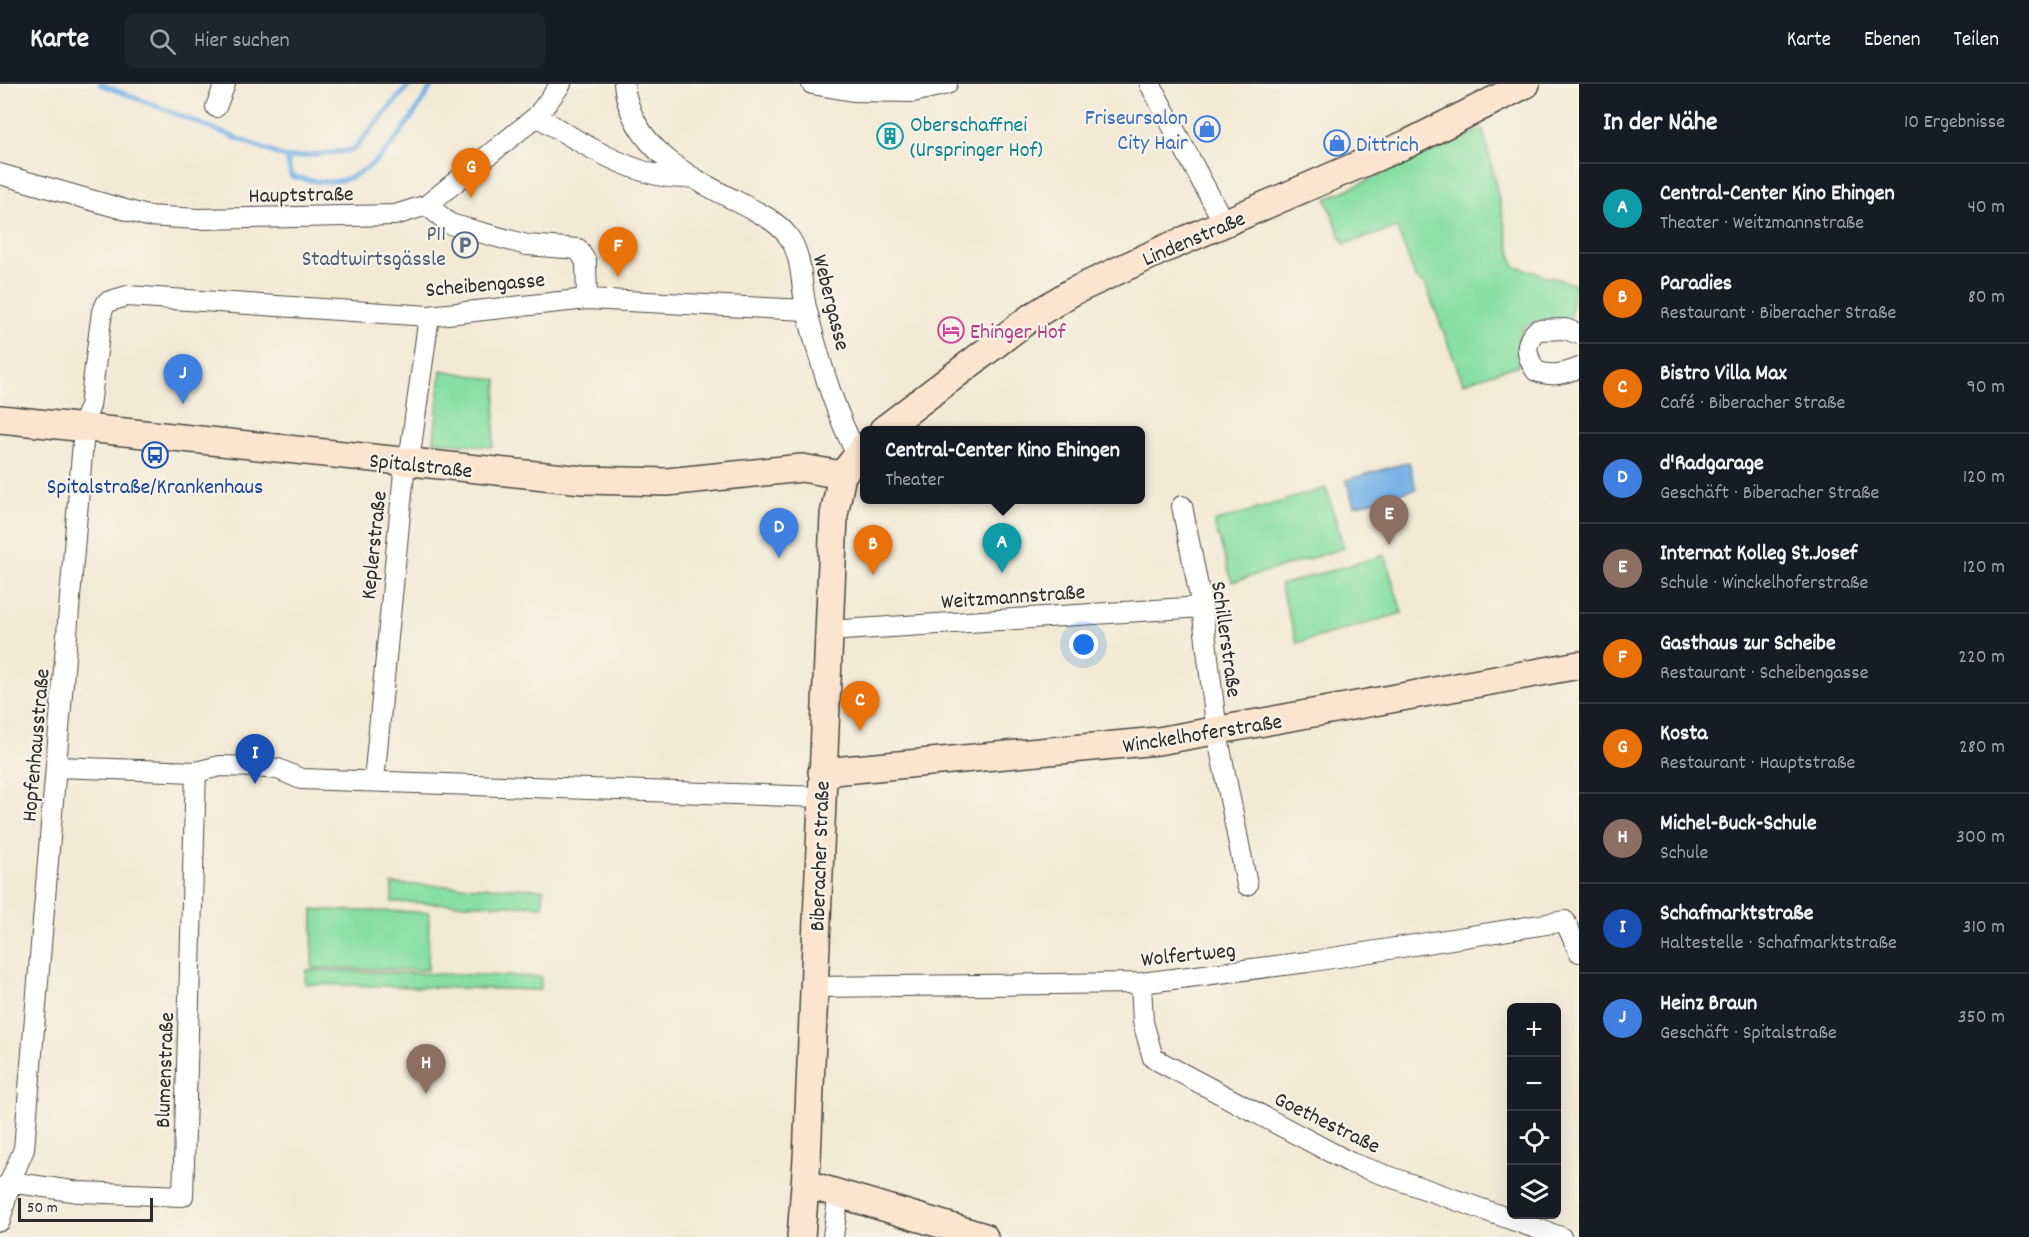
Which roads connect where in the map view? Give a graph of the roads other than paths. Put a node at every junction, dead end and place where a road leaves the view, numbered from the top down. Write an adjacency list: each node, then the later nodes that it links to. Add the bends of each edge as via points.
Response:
1 (225, 84): 9 (street)
2 (561, 84): 10 (street, Hauptstraße)
3 (624, 84): 12 (street, Webergasse, via 631,114 641,133)
4 (947, 84): 7 (street, via 913,92)
5 (1150, 84): 14 (street)
6 (1526, 84): 8 (street, Lindenstraße)
7 (813, 85)
8 (1496, 91): 14 (street, Lindenstraße, via 1409,143)
9 (216, 107)
10 (537, 116): 12 (street, Webergasse, via 590,149 675,180); 13 (street, Hauptstraße)
11 (0, 174): 13 (street, Hauptstraße, via 147,216 198,219 395,215)
12 (690, 177): 16 (street, Webergasse, via 767,217 789,237 796,250)
13 (427, 205): 15 (street, via 450,225 527,245 578,249 586,262)
14 (1224, 223): 22 (street, Lindenstraße, via 1107,275 1030,318)
15 (587, 299): 16 (street, Scheibengasse); 18 (street, Scheibengasse)
16 (806, 310): 24 (street, Webergasse)
17 (102, 311): 18 (street, Scheibengasse, via 114,299 128,296); 23 (street, Hopfenhausstraße)
18 (429, 316): 25 (street, Keplerstraße, via 411,447)
19 (1579, 334): 20 (street, via 1565,329 1537,330 1528,338 1526,349 1536,371 1547,375)
20 (1579, 368)
21 (0, 419): 23 (street, Spitalstraße)
22 (888, 426)
23 (84, 428): 25 (street, Spitalstraße); 31 (street, Hopfenhausstraße)
24 (854, 459): 25 (street, Spitalstraße, via 802,468 628,483); 28 (street, Biberacher Straße, via 834,515)
25 (405, 462): 33 (street, Keplerstraße)
26 (1182, 506): 27 (street, Schillerstraße)
27 (1202, 607): 28 (street, Weitzmannstraße); 30 (street, Schillerstraße)
28 (828, 631): 34 (street, Biberacher Straße)
29 (1579, 665): 30 (street, Winckelhoferstraße)
30 (1216, 733): 34 (street, Winckelhoferstraße); 35 (street, Schillerstraße)
31 (57, 767): 32 (street); 40 (street, Hopfenhausstraße, via 24,1149)
32 (196, 772): 33 (street, via 220,766 255,767 278,769 301,779); 40 (street, Blumenstraße, via 183,1196)
33 (374, 782): 34 (street)
34 (821, 785): 38 (street, Biberacher Straße)
35 (1247, 885)
36 (1579, 952): 37 (street, Wolfertweg, via 1564,921 1307,962)
37 (1141, 983): 38 (street, Wolfertweg); 46 (street, Goethestraße, via 1143,1023 1153,1058 1351,1163)
38 (813, 987): 39 (street, Biberacher Straße)
39 (806, 1184): 41 (street); 43 (street, Biberacher Straße)
40 (5, 1186): 42 (street, Hopfenhausstraße)
41 (839, 1192): 44 (street); 45 (street)
42 (0, 1221)
43 (799, 1231)
44 (833, 1237)
45 (984, 1237)
46 (1561, 1237)

